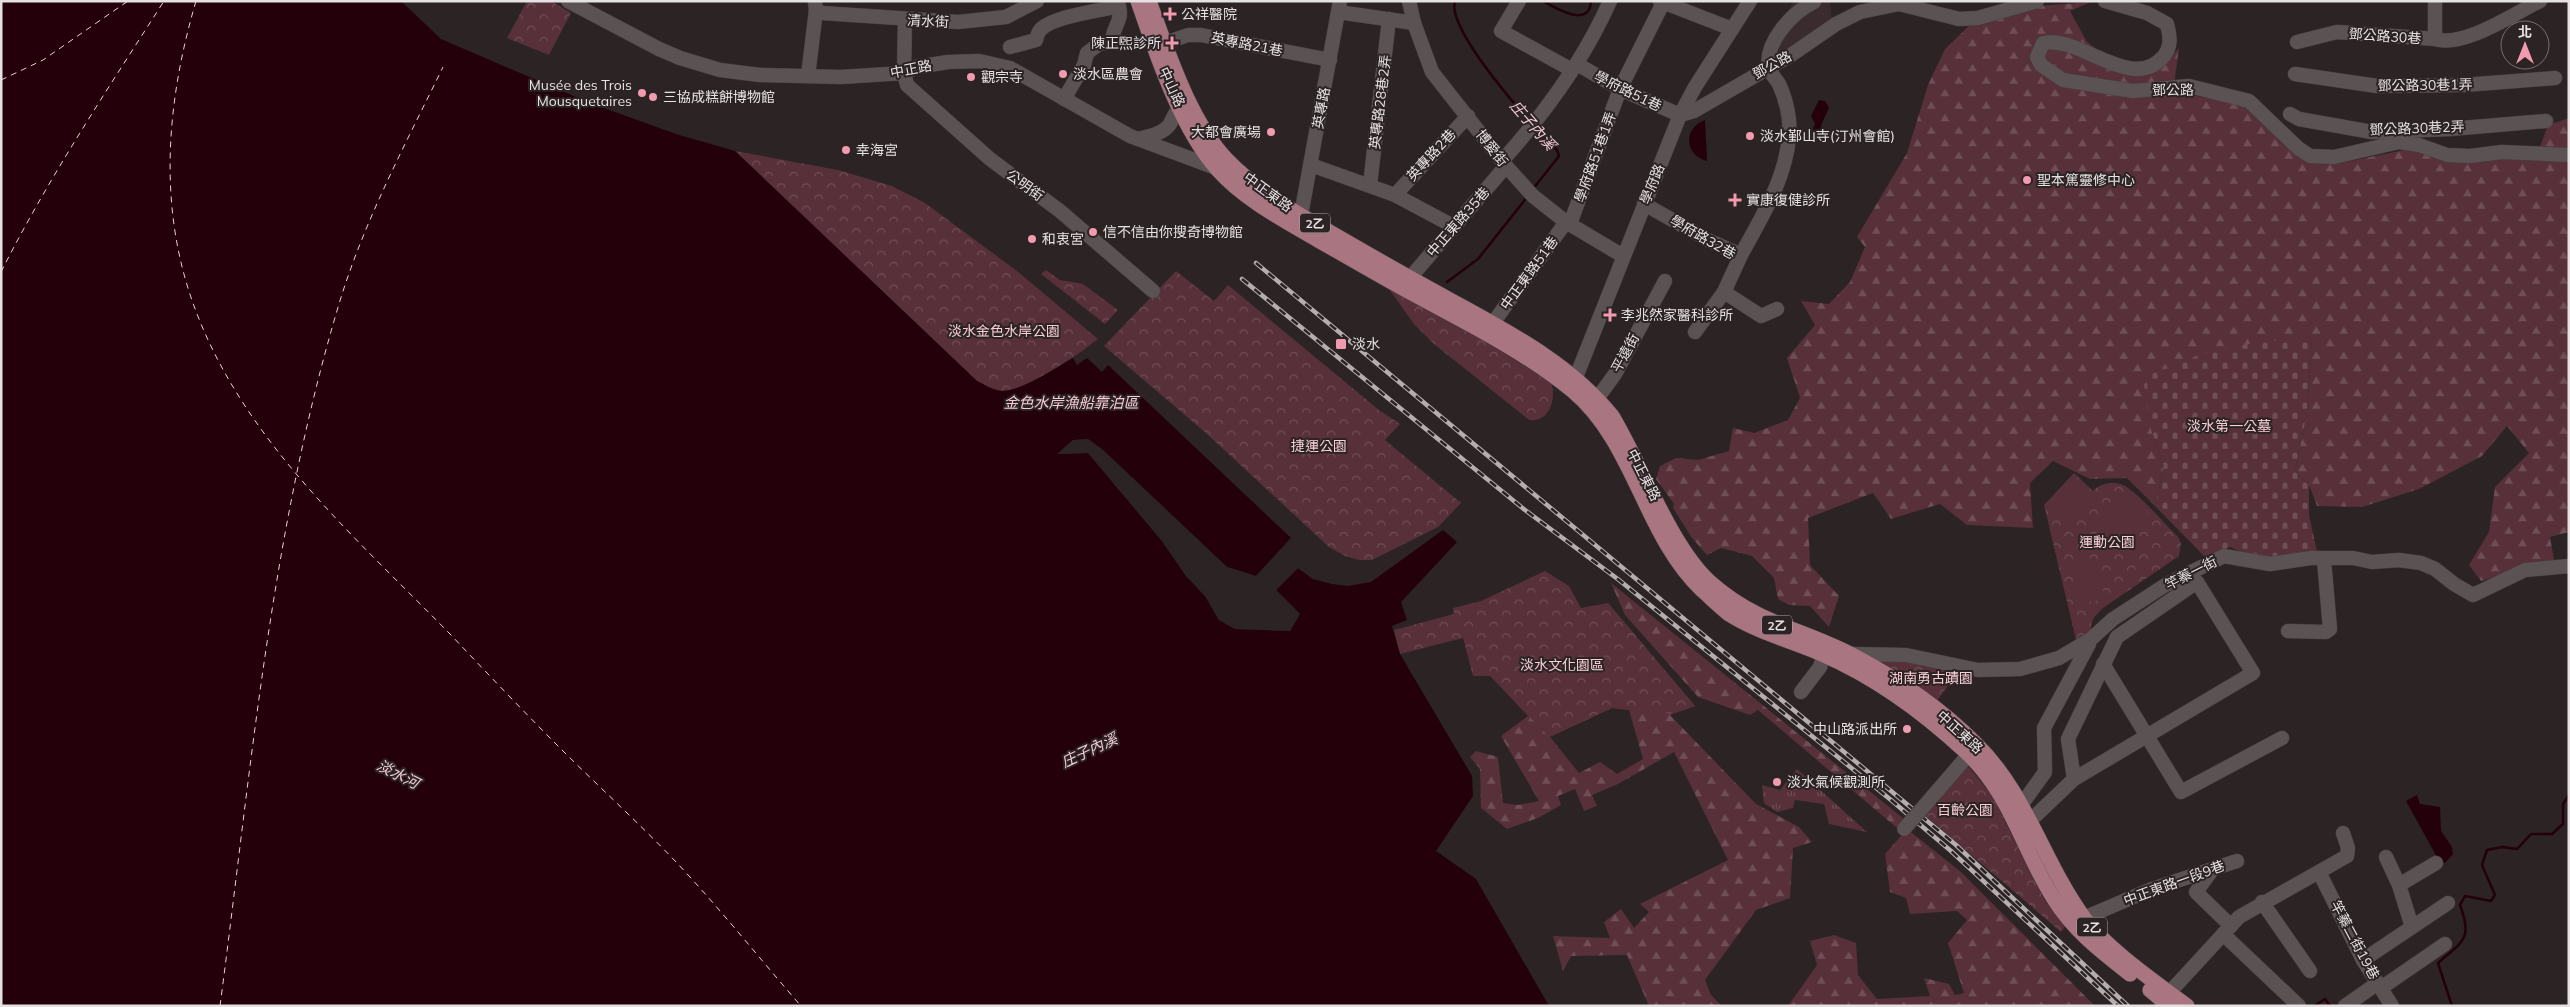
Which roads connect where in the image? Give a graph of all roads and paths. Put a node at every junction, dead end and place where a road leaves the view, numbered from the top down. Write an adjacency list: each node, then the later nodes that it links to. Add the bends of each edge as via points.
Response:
1 (568, 1): 30 (street, 中正路, via 680,58 720,70)
2 (1037, 1): 18 (street, 清水街, via 1006,17 958,22)
3 (1138, 1): 34 (main road, 中山路 / 2乙, via 1165,77)
4 (1149, 1): 23 (main road, 中山路 / 2乙)
5 (1409, 1): 19 (street, 博愛街)
6 (1519, 1): 26 (street, 學府路51巷, via 1501,31)
7 (1610, 1): 26 (street, 中正東路35巷)
8 (1750, 1): 20 (street, 學府路)
9 (2037, 1): 27 (street, 鄧公路, via 1978,18 1959,19 1898,4 1860,12)
10 (2105, 1): 40 (street, 鄧公路, via 2167,24 2170,37 2168,51 2158,64 2125,68 2067,44 2050,41 2042,43 2038,50 2041,65 2062,80 2096,87 2133,91 2189,86 2249,101 2310,156 2334,157 2399,142 2447,155 2502,152)
11 (2435, 1): 21 (street, 鄧公路30巷)
12 (2540, 1): 21 (street, via 2464,39 2444,42)
13 (1814, 2): 27 (street, via 1794,14 1781,32 1770,51)
14 (1670, 3): 20 (street); 32 (street, 學府路51巷1弄)
15 (816, 6): 18 (street, 清水街, via 822,13); 30 (street)
16 (1339, 7): 17 (street); 25 (street, 英專路)
17 (1389, 19): 19 (street); 44 (street, 英專路28巷2弄)
18 (905, 20): 28 (street)
19 (1414, 23): 37 (street, 博愛街, via 1432,72)
20 (1732, 29): 36 (street, 學府路)
21 (2435, 39): 22 (street, 鄧公路30巷, via 2337,32)
22 (2297, 42)
23 (1165, 43): 25 (street, 英專路21巷, via 1201,35); 41 (main road, 中山路 / 2乙)
24 (1010, 47): 33 (street, via 1036,40 1043,28 1056,21 1118,6 1120,19 1112,42 1099,44 1087,53 1084,65)
25 (1330, 60): 43 (street, 英專路)
26 (1575, 67): 32 (street, 學府路51巷); 42 (street, 中正東路35巷)
27 (1769, 68): 36 (street, 鄧公路, via 1694,111); 51 (street, via 1787,108 1790,135 1784,172)
28 (904, 73): 30 (street, 中正路); 33 (street, 中正路, via 917,66 979,61 1010,68); 54 (street, 公明街, via 907,85 990,159 1060,211)
29 (2295, 74): 31 (street, 鄧公路30巷1弄, via 2377,86 2464,85)
30 (808, 76)
31 (2555, 78)
32 (1620, 89): 36 (street, 學府路51巷); 48 (street, 學府路51巷1弄)
33 (1064, 99): 39 (street, 中正路)
34 (1181, 108): 39 (street, via 1161,132); 41 (main road, 中山路 / 2乙, via 1196,139)
35 (2290, 114): 38 (street, 鄧公路30巷2弄, via 2372,132)
36 (1680, 115): 46 (street, 學府路)
37 (1468, 116): 42 (street, 博愛街); 45 (street, 英專路2巷)
38 (2546, 121)
39 (1138, 139): 41 (street, 中正路)
40 (2569, 156)
41 (1221, 164): 47 (main road, 中正東路 / 2乙); 59 (main road, 中正東路 / 2乙, via 1237,189 1289,223)
42 (1504, 164): 48 (street, 博愛街, via 1533,196); 49 (street, 中正東路35巷)
43 (1311, 165): 44 (street, 英專路2巷); 47 (street, 英專路)
44 (1370, 185): 45 (street, 英專路2巷)
45 (1395, 195): 49 (street, 英專路2巷)
46 (1644, 204): 50 (street, 學府路); 51 (street, 學府路32巷)
47 (1301, 215): 52 (main road, 中正東路 / 2乙)
48 (1568, 223): 50 (street, 博愛街); 57 (street, 中正東路51巷)
49 (1453, 226): 52 (street, 中正東路35巷)
50 (1623, 256): 59 (street, 學府路)
51 (1741, 256): 55 (street, 學府路32巷)
52 (1410, 278): 57 (main road, 中正東路 / 2乙)
53 (1665, 281): 60 (street, 平遠街, via 1615,374)
54 (1153, 291)
55 (1724, 292): 56 (street, via 1761,316); 58 (street, 學府路32巷)
56 (1777, 309)
57 (1493, 324): 59 (main road, 中正東路 / 2乙)
58 (1696, 332)
59 (1574, 384): 60 (main road, 中正東路 / 2乙)
60 (1594, 403): 65 (main road, 中正東路 / 2乙, via 1612,416 1686,552 1710,583 1739,606 1782,628); 66 (main road, 中正東路 / 2乙, via 1679,564 1729,614)
61 (2324, 560): 62 (street, 竿蓁一街, via 2353,558 2372,562 2399,560 2421,563 2473,595 2524,570); 63 (street, via 2330,629 2326,632); 65 (street, 竿蓁一街, via 2311,558 2270,564 2224,556 2167,584 2113,619 2092,639 2059,658 2020,669 1978,670 1906,654)
62 (2569, 566)
63 (2288, 632)
64 (2089, 644): 73 (street, via 2044,728 2045,772)
65 (1851, 654): 71 (main road, 中正東路 / 2乙, via 1920,699)
66 (1824, 655): 68 (street, via 1820,668); 71 (main road, 中正東路 / 2乙, via 1872,680)
67 (2103, 664): 69 (street); 69 (street, via 2117,637 2197,582 2253,673); 72 (street, via 2068,739)
68 (1801, 692)
69 (2147, 735): 70 (street, via 2181,792); 72 (street)
70 (2282, 738)
71 (1972, 749): 73 (main road, 中正東路 / 2乙, via 2002,773); 74 (main road, 中正東路 / 2乙); 75 (street, bridge)
72 (2074, 779): 74 (street)
73 (2022, 804): 74 (main road, 中正東路 / 2乙)
74 (2024, 822): 85 (main road, 2乙); 92 (main road, 2乙, via 2052,896 2068,919 2092,944)
75 (1904, 829)
76 (2343, 833): 81 (street, via 2348,848 2346,856)
77 (2386, 858): 82 (street)
78 (2237, 860): 80 (street, 中正東路一段9巷)
79 (2436, 863): 82 (street)
80 (2212, 870): 85 (street, 中正東路一段9巷, via 2152,889); 87 (street, via 2196,892)
81 (2319, 872): 83 (street); 89 (street, 竿蓁二街19巷)
82 (2400, 885): 86 (street)
83 (2262, 902): 87 (street, via 2239,917); 90 (street)
84 (2448, 902): 86 (street)
85 (2084, 918): 92 (main road, 2乙)
86 (2412, 927): 89 (street)
87 (2227, 930): 92 (street); 94 (street)
88 (2445, 944): 91 (street)
89 (2363, 960): 91 (street, 竿蓁二街19巷)
90 (2310, 971)
91 (2380, 985): 95 (street); 96 (street, 竿蓁二街19巷)
92 (2169, 999): 93 (main road, 2乙)
93 (2187, 1006)
94 (2299, 1006)
95 (2346, 1006)
96 (2392, 1006)

